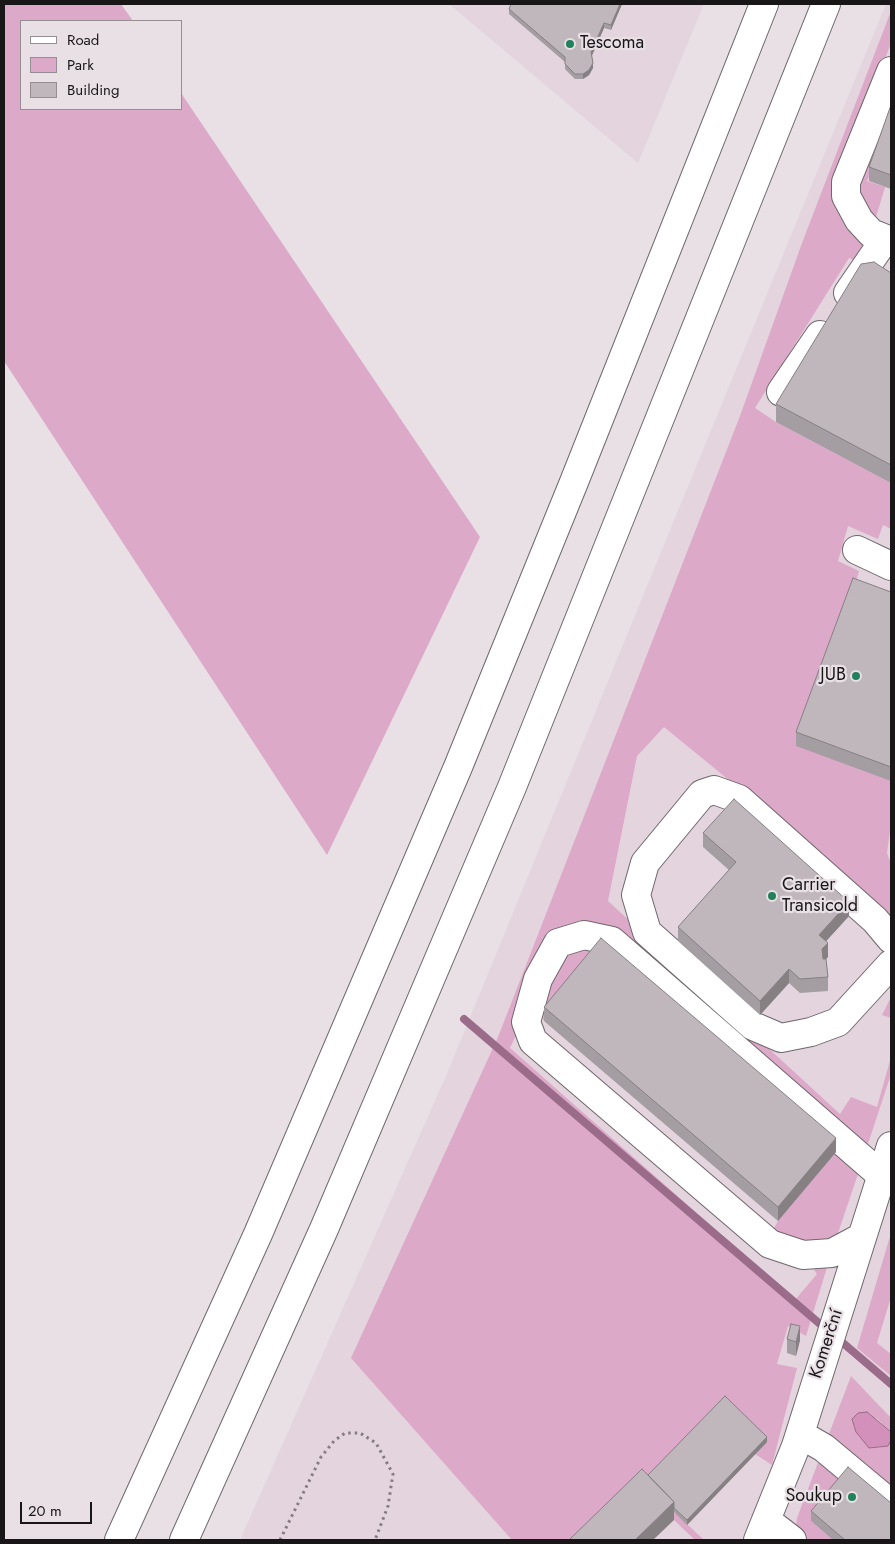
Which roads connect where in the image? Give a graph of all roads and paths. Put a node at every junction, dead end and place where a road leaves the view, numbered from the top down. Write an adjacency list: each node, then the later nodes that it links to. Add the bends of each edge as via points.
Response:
1 (764, 4): 16 (main road, via 454,776 266,1216)
2 (826, 4): 17 (main road, via 512,787 328,1221)
3 (891, 71): 4 (main road, via 846,182 846,196 859,220 871,233)
4 (888, 240): 5 (main road)
5 (781, 392)
6 (857, 550): 7 (main road)
7 (891, 566)
8 (891, 939): 9 (main road, via 875,920 739,799 714,790 702,794 645,863 636,895 647,932 753,1026 781,1038 838,1022)
9 (891, 964)
10 (891, 1146): 11 (main road, Komerční)
11 (882, 1176): 12 (main road, Komerční); 12 (main road, via 612,941 584,935 558,943 538,979 526,1022 533,1041 770,1244 803,1255 832,1253)
12 (862, 1237): 13 (main road, Komerční)
13 (800, 1434): 14 (main road, via 824,1448); 15 (main road, Komerční)
14 (891, 1504)
15 (762, 1530): 20 (main road)
16 (119, 1540)
17 (184, 1540)
18 (280, 1540): 19 (path, via 321,1457 345,1433 360,1434 376,1444 392,1474 388,1506)
19 (375, 1540)
20 (792, 1540)

